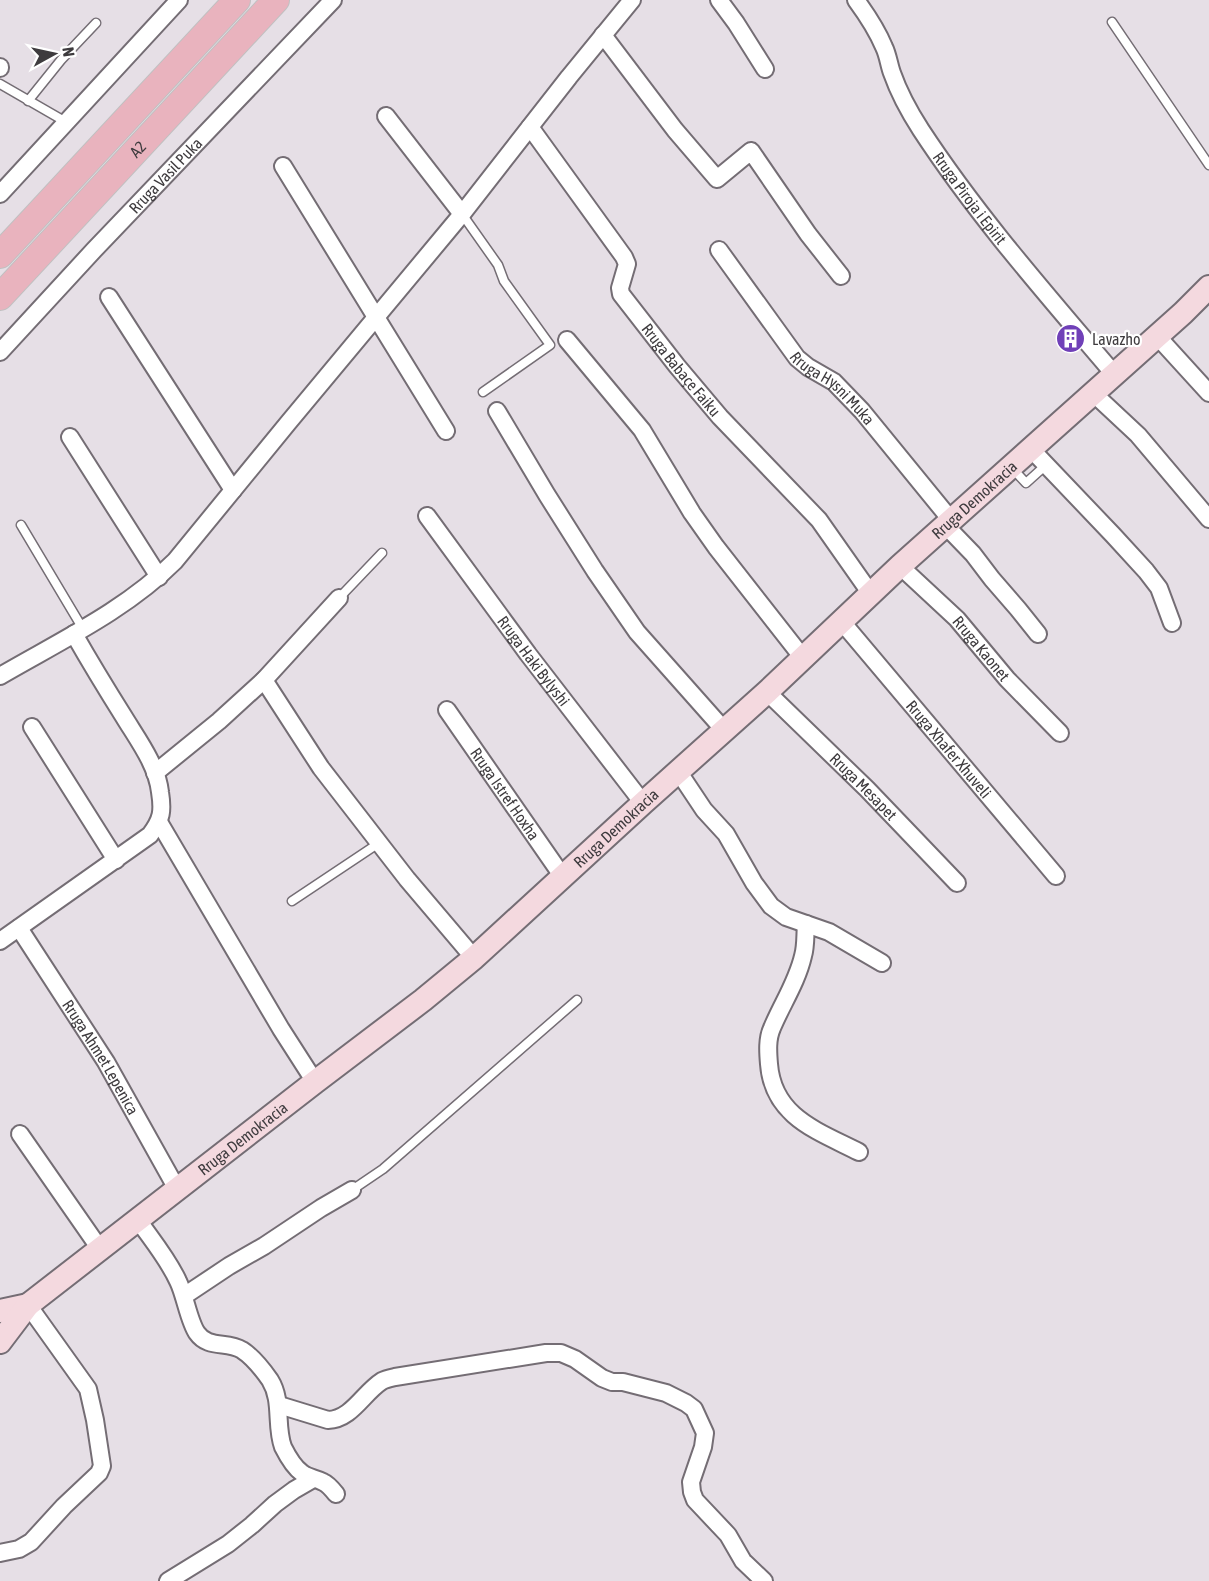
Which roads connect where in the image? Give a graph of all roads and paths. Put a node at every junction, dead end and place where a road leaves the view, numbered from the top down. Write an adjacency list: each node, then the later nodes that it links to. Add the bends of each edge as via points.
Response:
1 (178, 0): 15 (street)
2 (237, 0): 22 (main road, A2)
3 (276, 0): 25 (main road, A2)
4 (333, 0): 30 (street, Rruga Vasil Puka)
5 (632, 0): 10 (street)
6 (719, 0): 11 (street)
7 (856, 0): 31 (street, Rruga Piroja i Epirit, via 881,39 903,98 965,194)
8 (1112, 22): 17 (lane)
9 (96, 23): 13 (lane)
10 (603, 35): 16 (street); 23 (street, via 717,179 751,151)
11 (765, 69)
12 (0, 84): 13 (lane)
13 (28, 101): 15 (lane)
14 (386, 116): 20 (street)
15 (66, 122): 19 (street)
16 (530, 127): 20 (street); 47 (street, Rruga Babaçe Faiku, via 624,257 627,264 621,294 720,417 819,520)
17 (1209, 165)
18 (283, 166): 27 (street)
19 (0, 194)
20 (462, 214): 27 (street); 32 (lane, via 550,345)
21 (719, 250): 42 (street, Rruga Hysni Muka, via 797,358 834,382 862,411)
22 (0, 255)
23 (841, 276)
24 (1209, 287): 28 (main road, Rruga Demokracia)
25 (0, 297)
26 (109, 297): 39 (street)
27 (375, 318): 36 (street); 39 (street)
28 (1157, 336): 31 (main road, Rruga Demokracia); 34 (street)
29 (567, 340): 53 (street, via 642,430 716,547)
30 (0, 352)
31 (1114, 374): 33 (main road, Rruga Demokracia)
32 (483, 393)
33 (1093, 393): 38 (main road, Rruga Demokracia); 41 (street, via 1138,435)
34 (1209, 393)
35 (497, 411): 59 (street, via 636,632)
36 (446, 431)
37 (70, 437): 46 (street)
38 (1039, 457): 42 (main road, Rruga Demokracia, via 1011,468); 50 (street, via 1146,571 1159,588)
39 (233, 490): 46 (street)
40 (427, 516): 63 (street, Rruga Haki Bylyshi)
41 (1209, 519)
42 (948, 522): 45 (main road, Rruga Demokracia); 52 (street, Rruga Hysni Muka)
43 (21, 525): 51 (lane)
44 (382, 552): 48 (lane)
45 (900, 567): 47 (main road, Rruga Demokracia); 60 (street, Rruga Kaonet, via 957,620)
46 (159, 577): 51 (street)
47 (871, 594): 49 (main road, Rruga Demokracia)
48 (339, 598): 55 (street)
49 (842, 622): 53 (main road, Rruga Demokracia); 67 (street, Rruga Xhafer Xhuveli)
50 (1172, 624)
51 (78, 632): 54 (street); 62 (street)
52 (1038, 634)
53 (803, 658): 56 (main road, Rruga Demokracia)
54 (0, 676)
55 (264, 680): 62 (street); 65 (street, via 321,768)
56 (767, 692): 59 (main road, Rruga Demokracia); 69 (street, Rruga Mesapet)
57 (447, 710): 68 (street, Rruga Istref Hoxha)
58 (32, 727): 66 (street)
59 (724, 730): 61 (main road, Rruga Demokracia)
60 (1060, 733)
61 (678, 771): 63 (main road, Rruga Demokracia); 71 (street, via 726,834 771,906)
62 (155, 773): 64 (street, via 161,798)
63 (643, 803): 68 (main road, Rruga Demokracia)
64 (159, 822): 66 (street, via 150,835); 76 (street)
65 (379, 843): 70 (lane); 73 (street)
66 (116, 860): 72 (street)
67 (1056, 876)
68 (562, 877): 73 (main road, Rruga Demokracia)
69 (957, 883)
70 (292, 901)
71 (806, 924): 74 (street, via 829,932); 78 (street, via 798,975 771,1029 770,1078 793,1116)
72 (7, 931): 79 (street, Rruga Ahmet Lepenica, via 106,1062)
73 (474, 958): 76 (main road, Rruga Demokracia)
74 (882, 963)
75 (577, 1000): 80 (lane, via 383,1169)
76 (315, 1082): 79 (main road, Rruga Demokracia)
77 (20, 1134): 82 (street)
78 (858, 1152)
79 (177, 1189): 81 (main road, Rruga Demokracia)
80 (352, 1190): 83 (street)
81 (138, 1220): 82 (main road, Rruga Demokracia); 83 (street, via 170,1266)
82 (100, 1249): 84 (main road, Rruga Demokracia)
83 (184, 1296): 87 (street, via 196,1332 205,1341 242,1350 256,1362 277,1392)
84 (28, 1305): 85 (main road); 86 (main road, Rruga Demokracia); 90 (street, via 88,1389 102,1466 31,1542)
85 (0, 1311)
86 (0, 1342)
87 (279, 1406): 88 (street, via 283,1447 301,1473); 92 (street, via 337,1420 383,1380 561,1353 602,1378 666,1393 694,1409 705,1433 691,1482 695,1500 728,1535 743,1561)
88 (313, 1479): 89 (street, via 330,1486); 91 (street, via 275,1504 228,1544)
89 (336, 1494)
90 (0, 1553)
91 (168, 1581)
92 (764, 1581)

